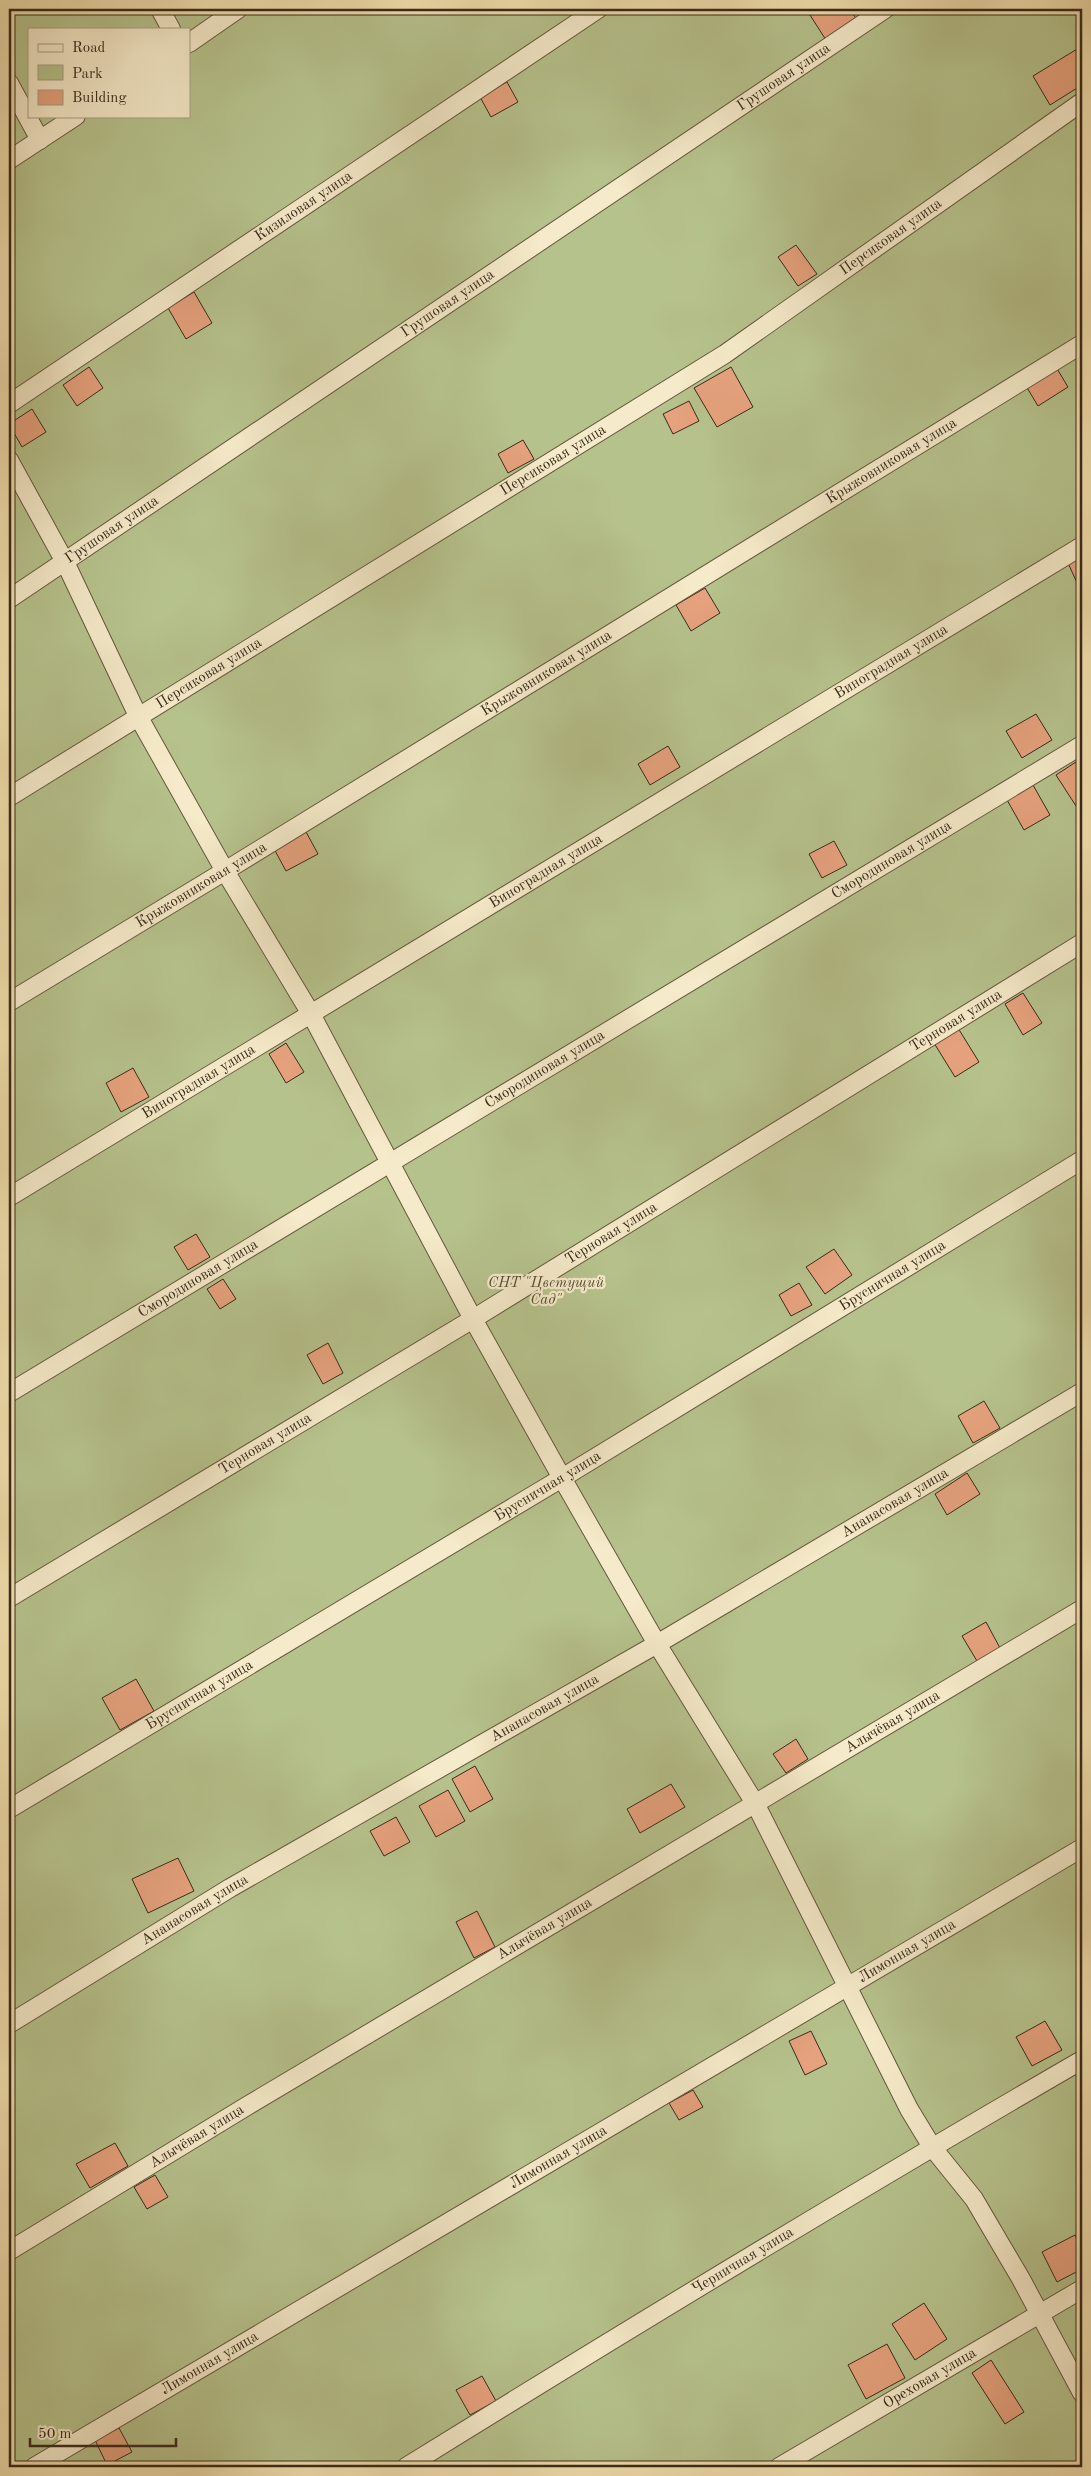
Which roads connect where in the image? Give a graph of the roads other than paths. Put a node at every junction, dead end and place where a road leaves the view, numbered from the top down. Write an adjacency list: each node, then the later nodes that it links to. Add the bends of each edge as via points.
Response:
1 (160, 9): 5 (street)
2 (238, 9): 6 (street)
3 (598, 9): 15 (street, Кизиловая улица)
4 (885, 9): 18 (street, Грушовая улица)
5 (170, 28)
6 (190, 42)
7 (9, 83): 9 (street)
8 (1082, 102): 20 (street, Персиковая улица, via 725,354)
9 (28, 118)
10 (28, 118): 12 (street)
11 (73, 118): 12 (street)
12 (40, 140): 13 (street)
13 (9, 160)
14 (1082, 344): 23 (street, Крыжовниковая улица)
15 (9, 404)
16 (9, 460): 18 (street)
17 (1082, 546): 26 (street, Виноградная улица)
18 (65, 562): 19 (street, Грушовая улица); 20 (street)
19 (9, 599)
20 (138, 716): 22 (street, Персиковая улица); 23 (street)
21 (1082, 745): 28 (street, Смородиновая улица)
22 (9, 797)
23 (225, 871): 25 (street, Крыжовниковая улица); 26 (street)
24 (1082, 943): 30 (street, Терновая улица)
25 (9, 1002)
26 (311, 1014): 28 (street); 29 (street, Виноградная улица)
27 (1082, 1160): 33 (street, Брусничная улица)
28 (390, 1164): 30 (street); 32 (street, Смородиновая улица)
29 (9, 1197)
30 (473, 1319): 33 (street); 34 (street, Терновая улица)
31 (1082, 1392): 36 (street, Ананасовая улица)
32 (9, 1393)
33 (562, 1478): 36 (street); 38 (street, Брусничная улица)
34 (9, 1598)
35 (1082, 1609): 37 (street, Алычёвая улица)
36 (657, 1644): 37 (street); 41 (street, Ананасовая улица, via 230,1888)
37 (756, 1805): 40 (street); 44 (street, Алычёвая улица)
38 (9, 1808)
39 (1082, 1848): 40 (street, Лимонная улица)
40 (848, 1986): 43 (street, via 909,2109); 48 (street, Лимонная улица)
41 (9, 2024)
42 (1082, 2060): 43 (street, Черничная улица)
43 (932, 2147): 46 (street, via 974,2199); 49 (street, Черничная улица)
44 (9, 2251)
45 (1082, 2289): 46 (street, Ореховая улица)
46 (1039, 2315): 47 (street); 50 (street, Ореховая улица)
47 (1082, 2393)
48 (34, 2467)
49 (406, 2467)
50 (779, 2467)

